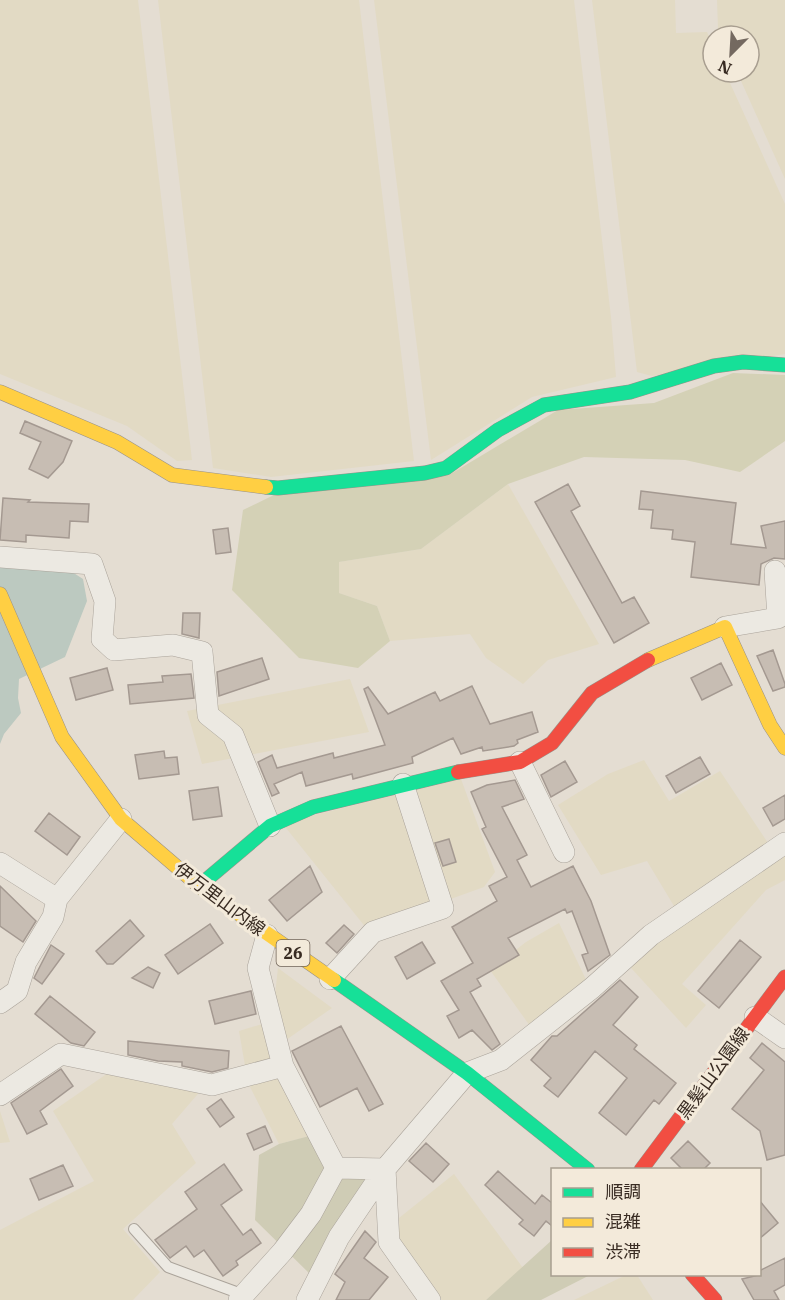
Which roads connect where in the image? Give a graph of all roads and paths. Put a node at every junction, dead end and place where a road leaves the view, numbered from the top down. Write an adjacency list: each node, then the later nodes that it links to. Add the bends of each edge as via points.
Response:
1 (785, 365): 2 (street, via 743,362 714,366 630,392 544,405 498,430 446,468 278,488 172,475 117,442)
2 (0, 392)
3 (0, 557): 11 (street, via 92,564 105,601 102,639 114,650 172,645 202,652 208,715 233,735)
4 (775, 571): 6 (street, via 778,618)
5 (0, 594): 10 (street, 伊万里山内線 / 26, via 62,737)
6 (725, 627): 7 (street, via 770,725); 8 (street, via 648,660 592,693 552,743)
7 (785, 748)
8 (520, 762): 9 (street); 13 (street)
9 (403, 784): 11 (street, via 314,807); 19 (street, via 443,908 373,932)
10 (121, 819): 15 (street, 伊万里山内線 / 26); 16 (street)
11 (270, 826): 15 (street)
12 (785, 843): 24 (street, via 651,935 501,1060)
13 (564, 852)
14 (0, 863): 16 (street)
15 (199, 886): 17 (street, 伊万里山内線 / 26)
16 (57, 899): 20 (street, via 53,917 26,962 17,991)
17 (267, 935): 19 (street, 伊万里山内線 / 26); 23 (street, via 258,968)
18 (785, 977): 21 (street, 黒髪山公園線)
19 (330, 979): 24 (street, 伊万里山内線 / 26)
20 (0, 1003)
21 (755, 1017): 22 (street); 28 (street, 黒髪山公園線)
22 (785, 1038)
23 (283, 1066): 25 (street, via 212,1085 60,1054); 26 (street)
24 (468, 1073): 27 (street, 伊万里山内線 / 26); 29 (street)
25 (0, 1095)
26 (336, 1168): 29 (street); 32 (street, via 311,1214)
27 (586, 1168)
28 (642, 1168)
29 (385, 1169): 33 (street, via 339,1237); 34 (street, via 389,1242)
30 (134, 1229): 32 (lane, via 168,1267)
31 (693, 1276): 35 (street)
32 (242, 1297)
33 (307, 1300)
34 (430, 1300)
35 (715, 1300)

